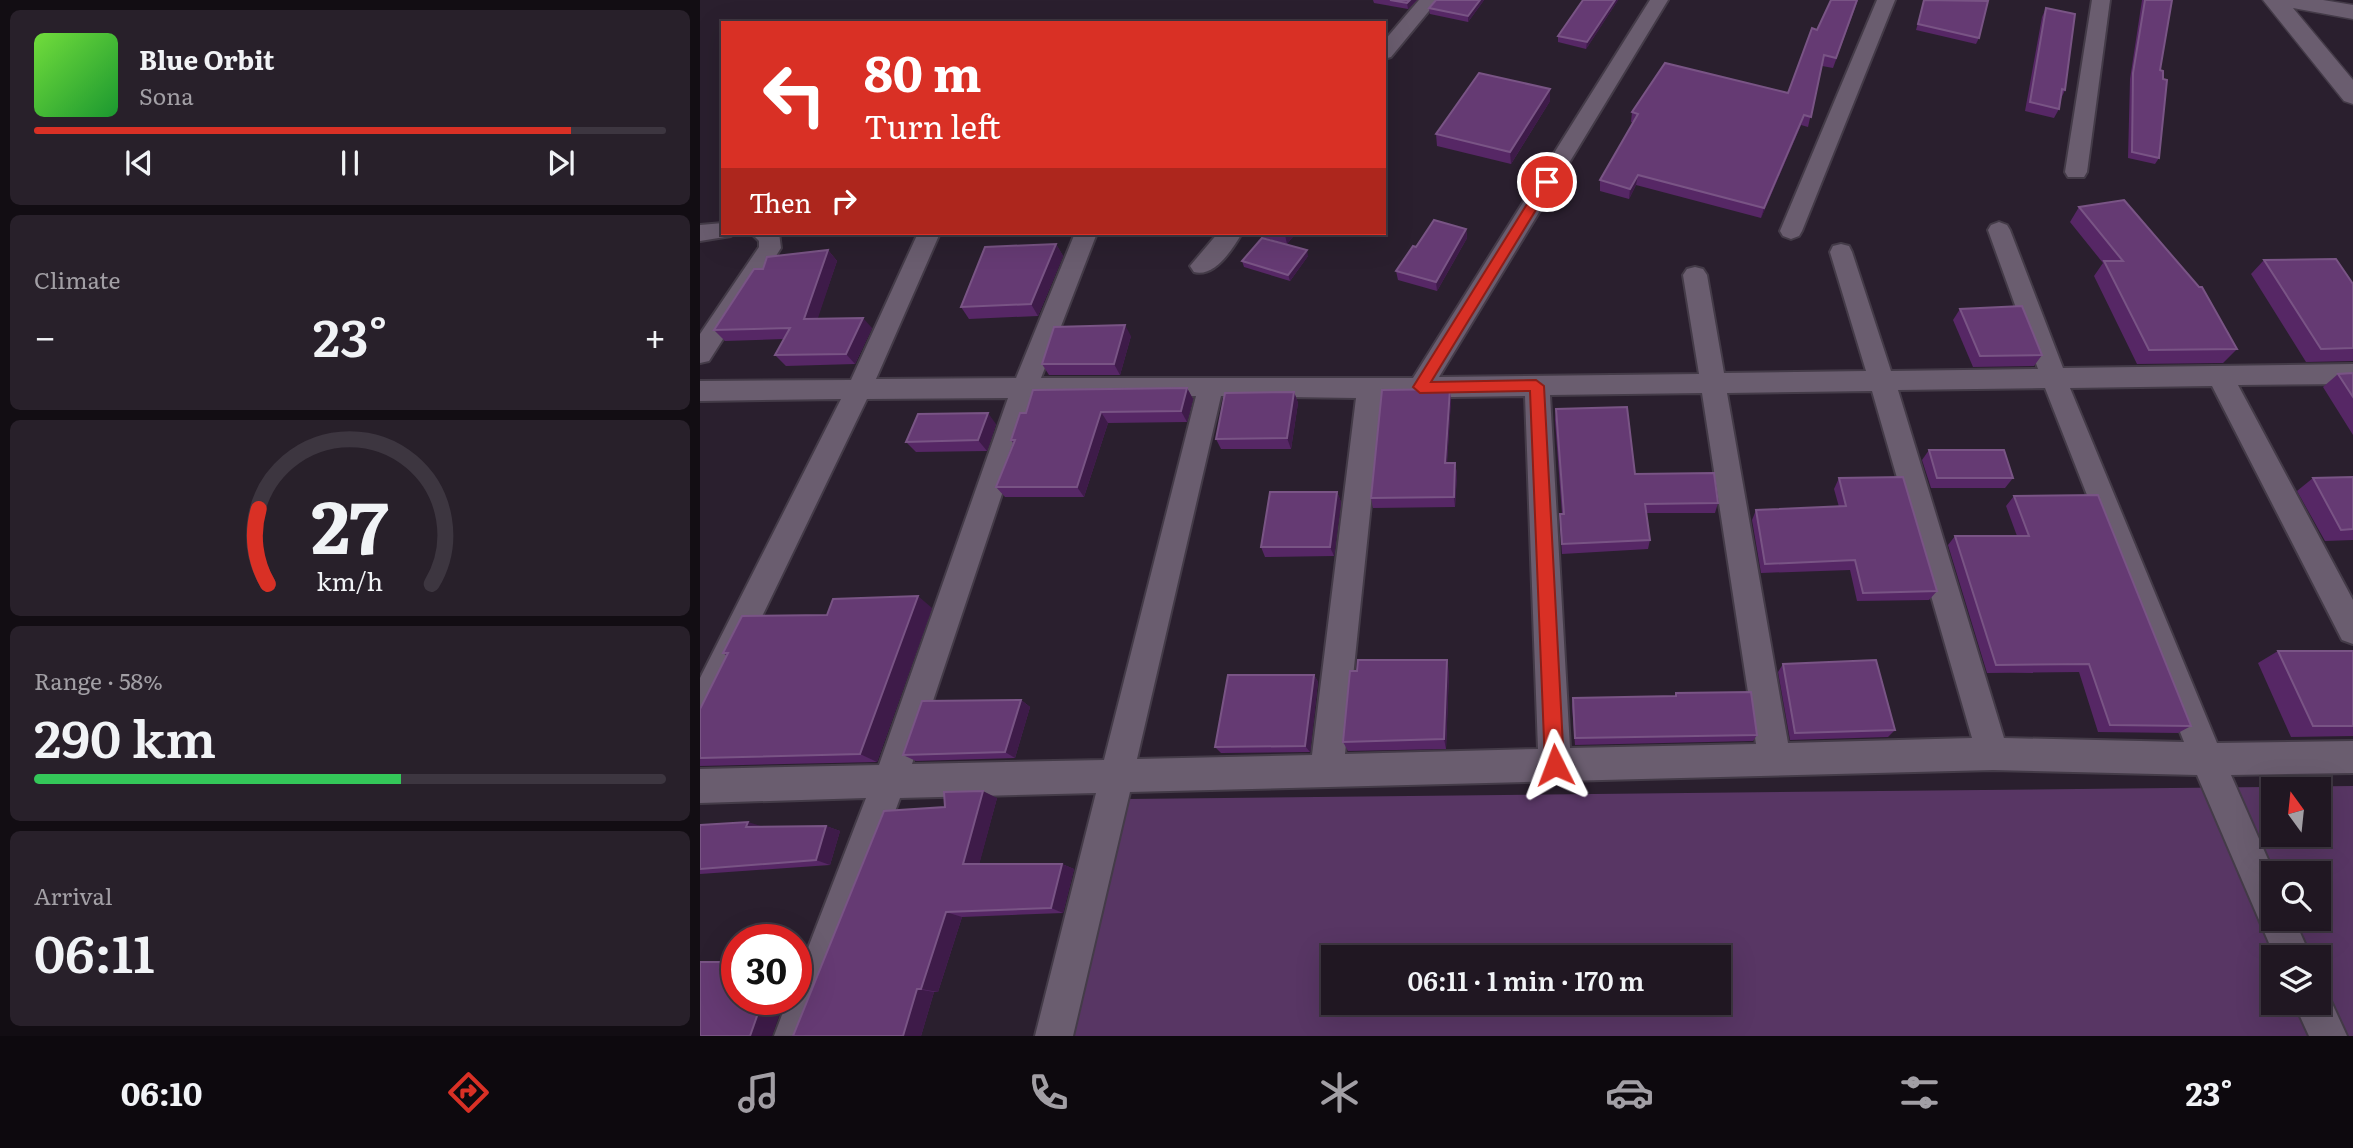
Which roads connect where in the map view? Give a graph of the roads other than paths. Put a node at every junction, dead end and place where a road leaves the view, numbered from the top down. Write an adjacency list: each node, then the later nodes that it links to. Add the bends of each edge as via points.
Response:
1 (1429, 0): 8 (street)
2 (1660, 0): 30 (street)
3 (1886, 0): 13 (street)
4 (2101, 0): 10 (street)
5 (2274, 0): 9 (street)
6 (2284, 0): 7 (street)
7 (2353, 12)
8 (1386, 50)
9 (2353, 96)
10 (2076, 172)
11 (1999, 230): 25 (street)
12 (721, 231): 14 (street)
13 (1791, 231)
14 (700, 233)
15 (766, 235): 22 (street, via 770,248)
16 (928, 235): 33 (street)
17 (1085, 235): 32 (street)
18 (1229, 235): 20 (street)
19 (1841, 252): 26 (street)
20 (1202, 266)
21 (1695, 275): 27 (street)
22 (700, 354)
23 (2353, 374): 24 (street)
24 (2220, 376): 25 (street); 35 (street)
25 (2053, 378): 26 (street); 39 (street)
26 (1882, 381): 27 (street); 37 (street)
27 (1713, 383): 29 (street); 40 (street)
28 (1212, 386): 31 (street); 32 (street); 43 (street)
29 (1536, 386): 30 (street); 41 (street)
30 (1420, 387): 31 (street)
31 (1370, 388): 42 (street)
32 (1024, 389): 33 (street); 44 (street)
33 (859, 390): 34 (street); 36 (street)
34 (700, 391)
35 (2353, 630)
36 (700, 711)
37 (1993, 754): 39 (street); 40 (street)
38 (2353, 757): 39 (street)
39 (2206, 759): 46 (street)
40 (1775, 760): 41 (street)
41 (1555, 765): 42 (street)
42 (1327, 770): 43 (street)
43 (1116, 774): 44 (street); 49 (street)
44 (890, 780): 45 (street); 48 (street)
45 (700, 786)
46 (2261, 885)
47 (2318, 1015): 50 (street)
48 (793, 1036)
49 (1054, 1036)
50 (2328, 1036)

